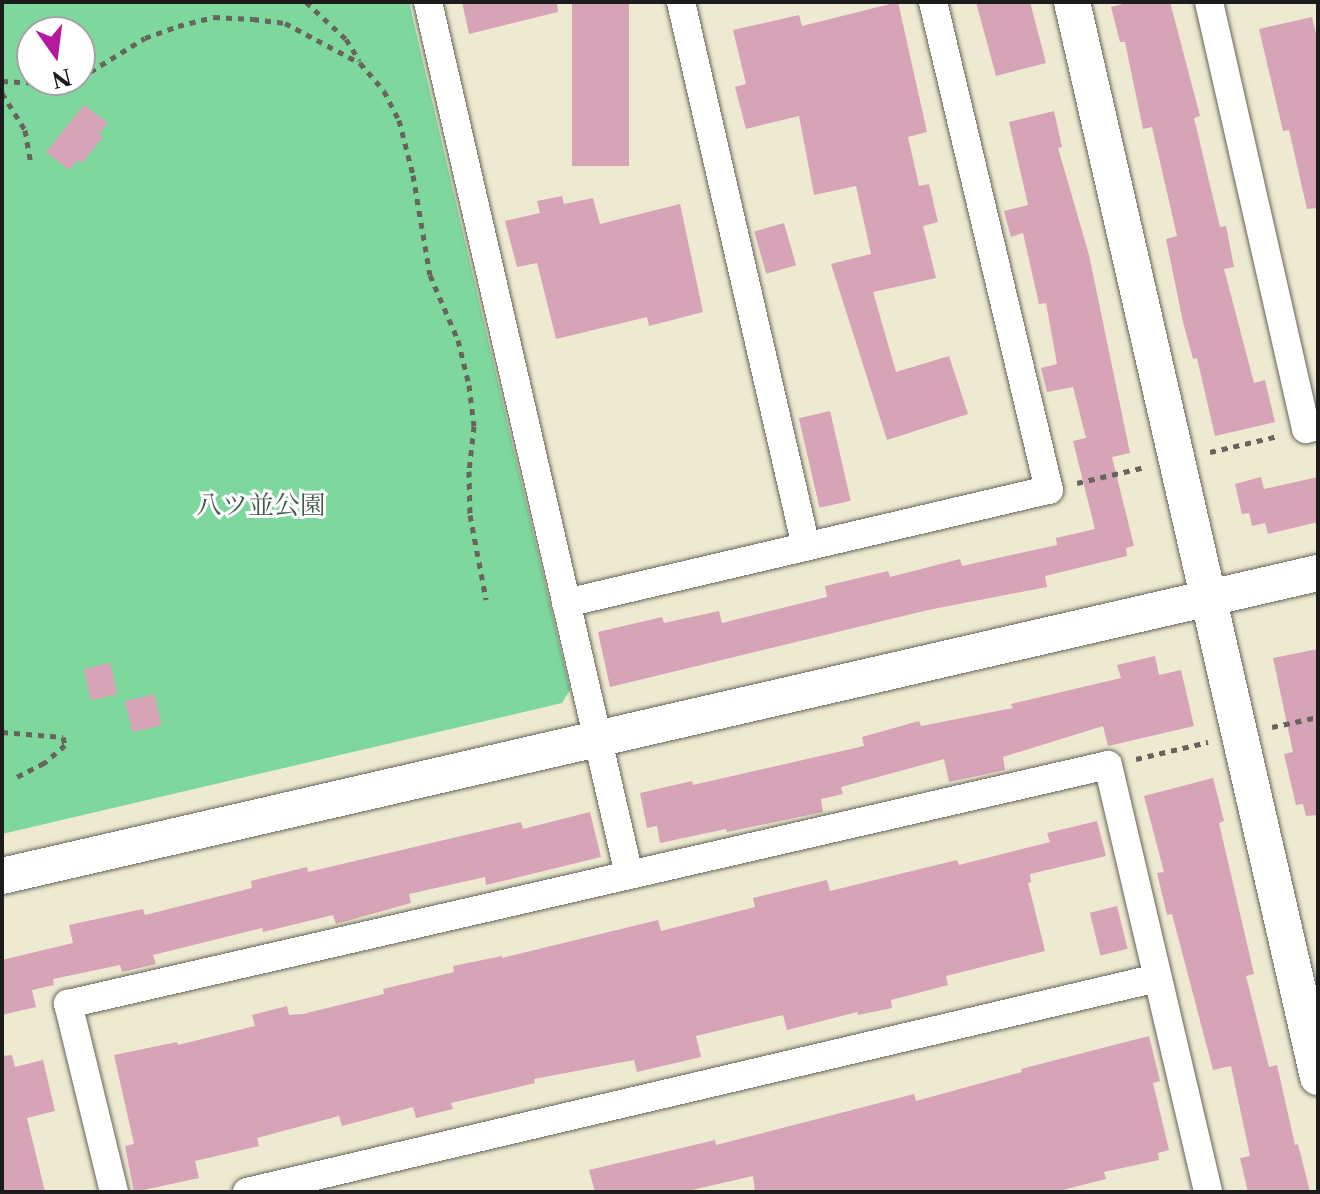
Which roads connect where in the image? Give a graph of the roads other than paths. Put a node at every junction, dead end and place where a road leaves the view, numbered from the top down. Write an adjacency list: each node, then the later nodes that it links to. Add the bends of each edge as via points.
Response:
1 (428, 2): 10 (street)
2 (681, 2): 7 (street)
3 (933, 2): 7 (street, via 1049,490)
4 (1072, 2): 9 (street)
5 (1209, 2): 6 (street, via 1306,429)
6 (1318, 426)
7 (806, 547): 10 (street)
8 (1318, 573): 9 (street)
9 (1208, 599): 11 (street); 15 (street)
10 (566, 603): 11 (street)
11 (598, 740): 12 (street); 13 (street)
12 (629, 875): 14 (street, via 1108,765); 16 (street, via 68,1004)
13 (2, 876)
14 (1157, 978): 17 (street); 18 (street)
15 (1318, 1077)
16 (114, 1192)
17 (247, 1192)
18 (1208, 1192)

